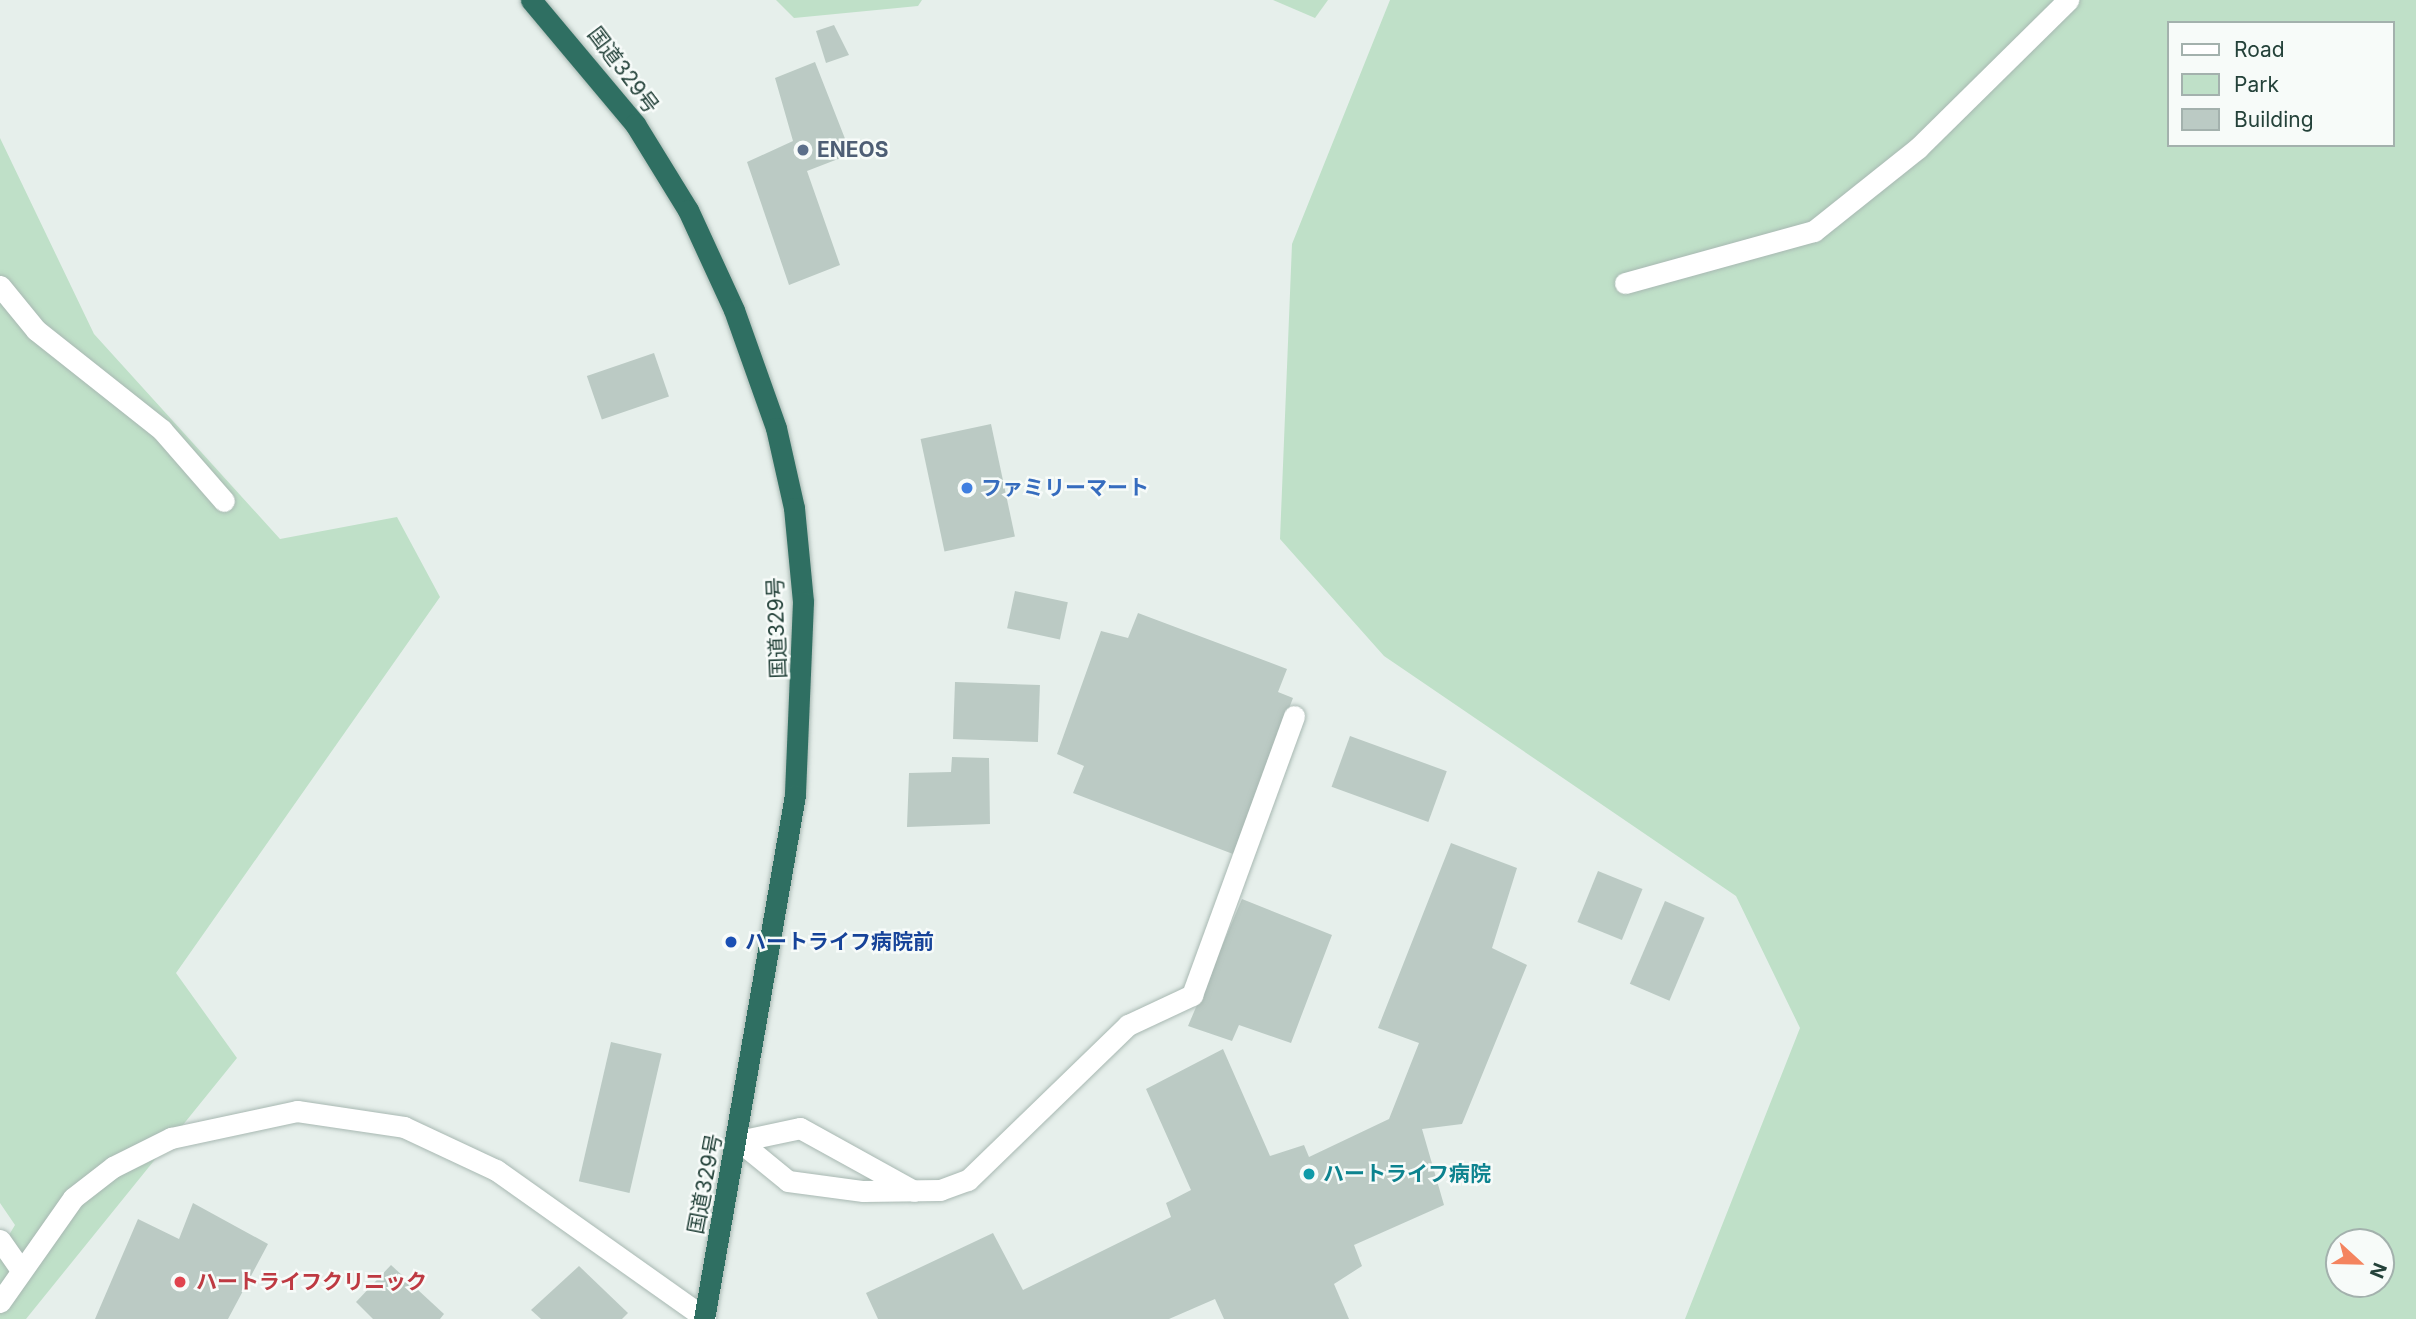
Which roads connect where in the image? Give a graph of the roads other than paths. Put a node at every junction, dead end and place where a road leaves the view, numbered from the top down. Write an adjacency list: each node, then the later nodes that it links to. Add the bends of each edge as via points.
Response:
1 (531, 0): 7 (highway, 国道329号, via 635,124 688,210 766,402 794,508 803,629 795,795)
2 (2068, 0): 3 (street, via 1918,148 1814,231)
3 (1625, 283)
4 (0, 286): 5 (street, via 36,330 162,430)
5 (224, 501)
6 (1294, 716): 8 (street, via 1192,995 1128,1025 968,1180)
7 (739, 1140): 8 (street, via 788,1181); 8 (street, via 800,1128); 12 (highway, 国道329号)
8 (914, 1191)
9 (0, 1240): 10 (street)
10 (20, 1269): 11 (street); 12 (street, via 72,1198 113,1167 171,1138 297,1111 404,1127 496,1170)
11 (0, 1302)
12 (704, 1319)

